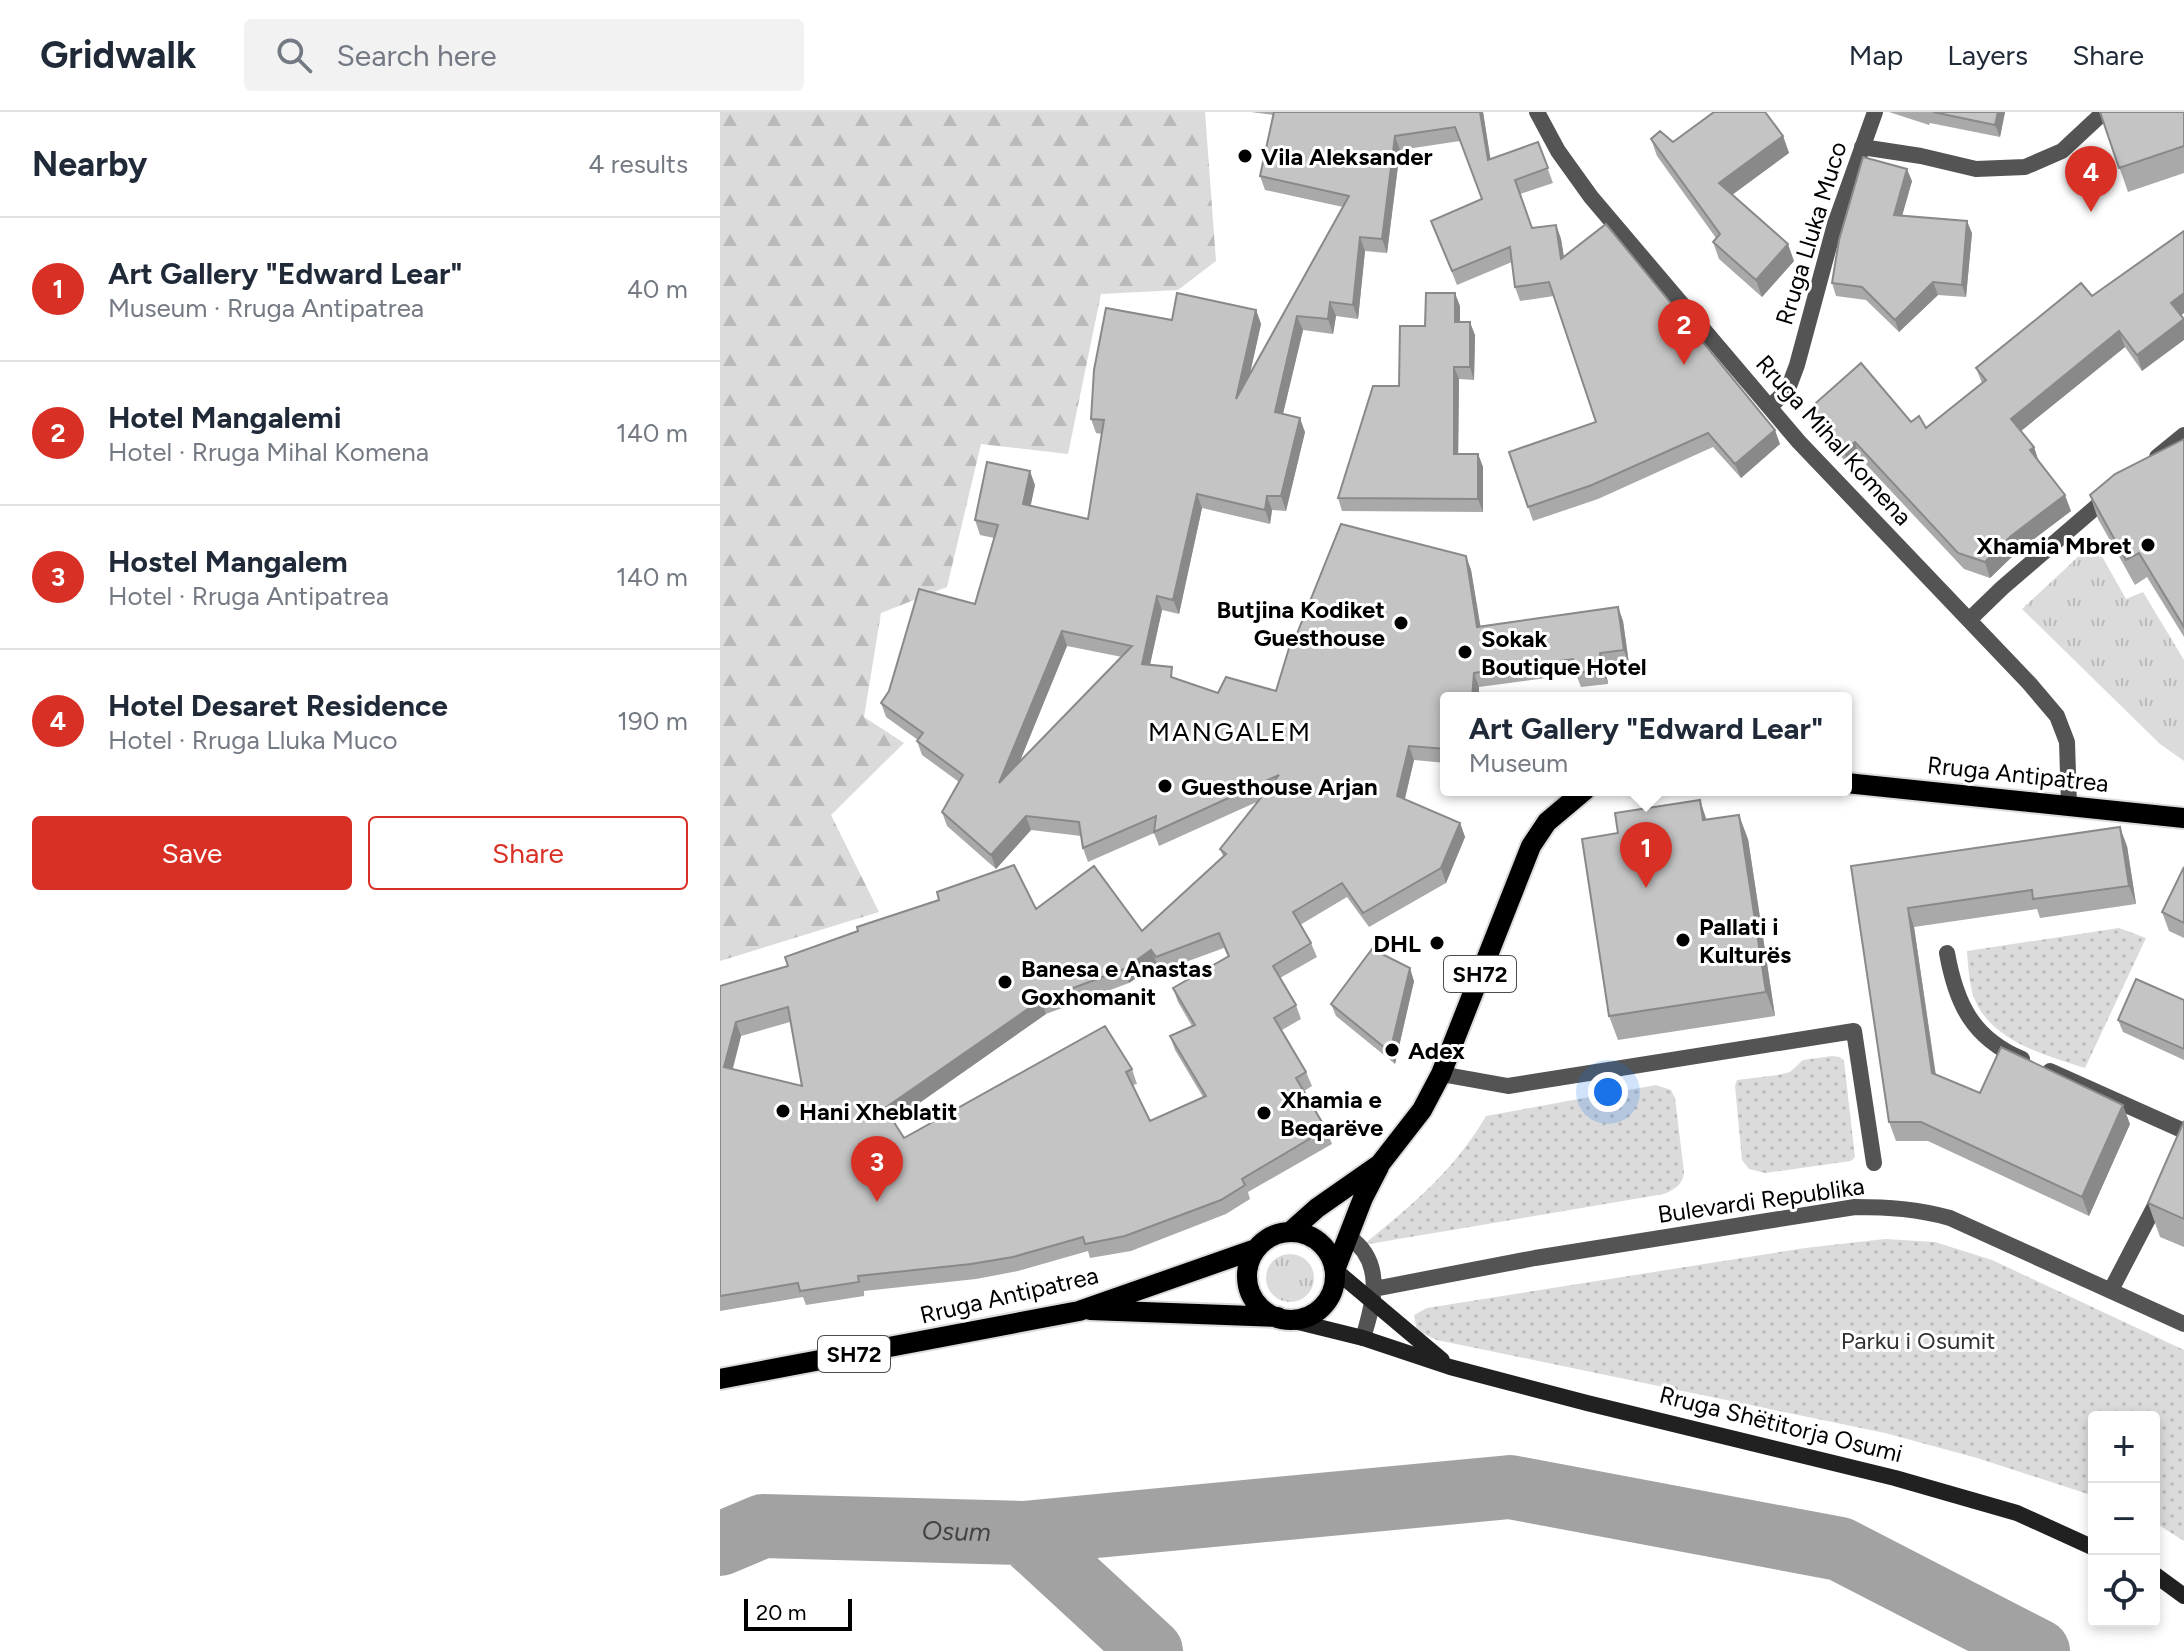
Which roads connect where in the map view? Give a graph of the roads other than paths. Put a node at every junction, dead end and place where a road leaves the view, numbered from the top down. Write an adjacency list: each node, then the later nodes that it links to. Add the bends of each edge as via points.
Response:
1 (1537, 112): 5 (street, Rruga Mihal Komena, via 1591,197)
2 (1875, 112): 4 (street, Rruga Lluka Muco)
3 (2104, 112): 4 (street, via 2062,151 2025,167 1976,169)
4 (1862, 147): 5 (street, Rruga Lluka Muco, via 1797,365 1788,389)
5 (1770, 407): 7 (street, Rruga Mihal Komena)
6 (2184, 435): 7 (street)
7 (1969, 620): 10 (street, Rruga Mihal Komena, via 2057,716 2067,742)
8 (1852, 784): 10 (main road, Rruga Antipatrea)
9 (1578, 796): 13 (main road, SH72, via 1547,822 1531,846)
10 (2069, 805): 11 (main road, Rruga Antipatrea)
11 (2184, 818)
12 (1947, 953): 14 (street, via 1953,988 1974,1027 2015,1056)
13 (1441, 1074): 15 (street, via 1508,1086 1854,1031); 16 (main road, SH72, via 1422,1110)
14 (2184, 1131)
15 (1874, 1163)
16 (1380, 1164): 18 (main road, SH72); 19 (main road, SH72)
17 (2169, 1177): 22 (street)
18 (1290, 1232): 20 (main road, SH72, via 1277,1233); 21 (main road, via 1311,1236 1327,1250)
19 (1349, 1237): 21 (main road, SH72); 23 (street, via 1363,1247)
20 (1256, 1249): 24 (main road, Rruga Antipatrea / SH72); 25 (main road, via 1247,1275 1250,1289 1256,1301)
21 (1335, 1270): 23 (main road, Rruga Shëtitorja Osumi); 25 (main road, SH72, via 1333,1289 1317,1311 1292,1320)
22 (2111, 1290): 23 (street, Bulevardi Republika, via 1950,1218 1916,1208 1855,1207 1535,1258); 26 (street, Bulevardi Republika)
23 (1374, 1296): 27 (street); 28 (main road, Rruga Shëtitorja Osumi)
24 (1079, 1311): 25 (main road, Rruga Shëtitorja Osumi / SH72); 29 (main road, Rruga Antipatrea / SH72)
25 (1278, 1317): 27 (main road, Rruga Shëtitorja Osumi)
26 (2184, 1324)
27 (1363, 1338): 28 (main road, Rruga Shëtitorja Osumi)
28 (1450, 1367): 30 (main road, Rruga Shëtitorja Osumi, via 1895,1478 2017,1513)
29 (720, 1379)
30 (2088, 1545)
31 (2160, 1578): 32 (main road)
32 (2184, 1596)

